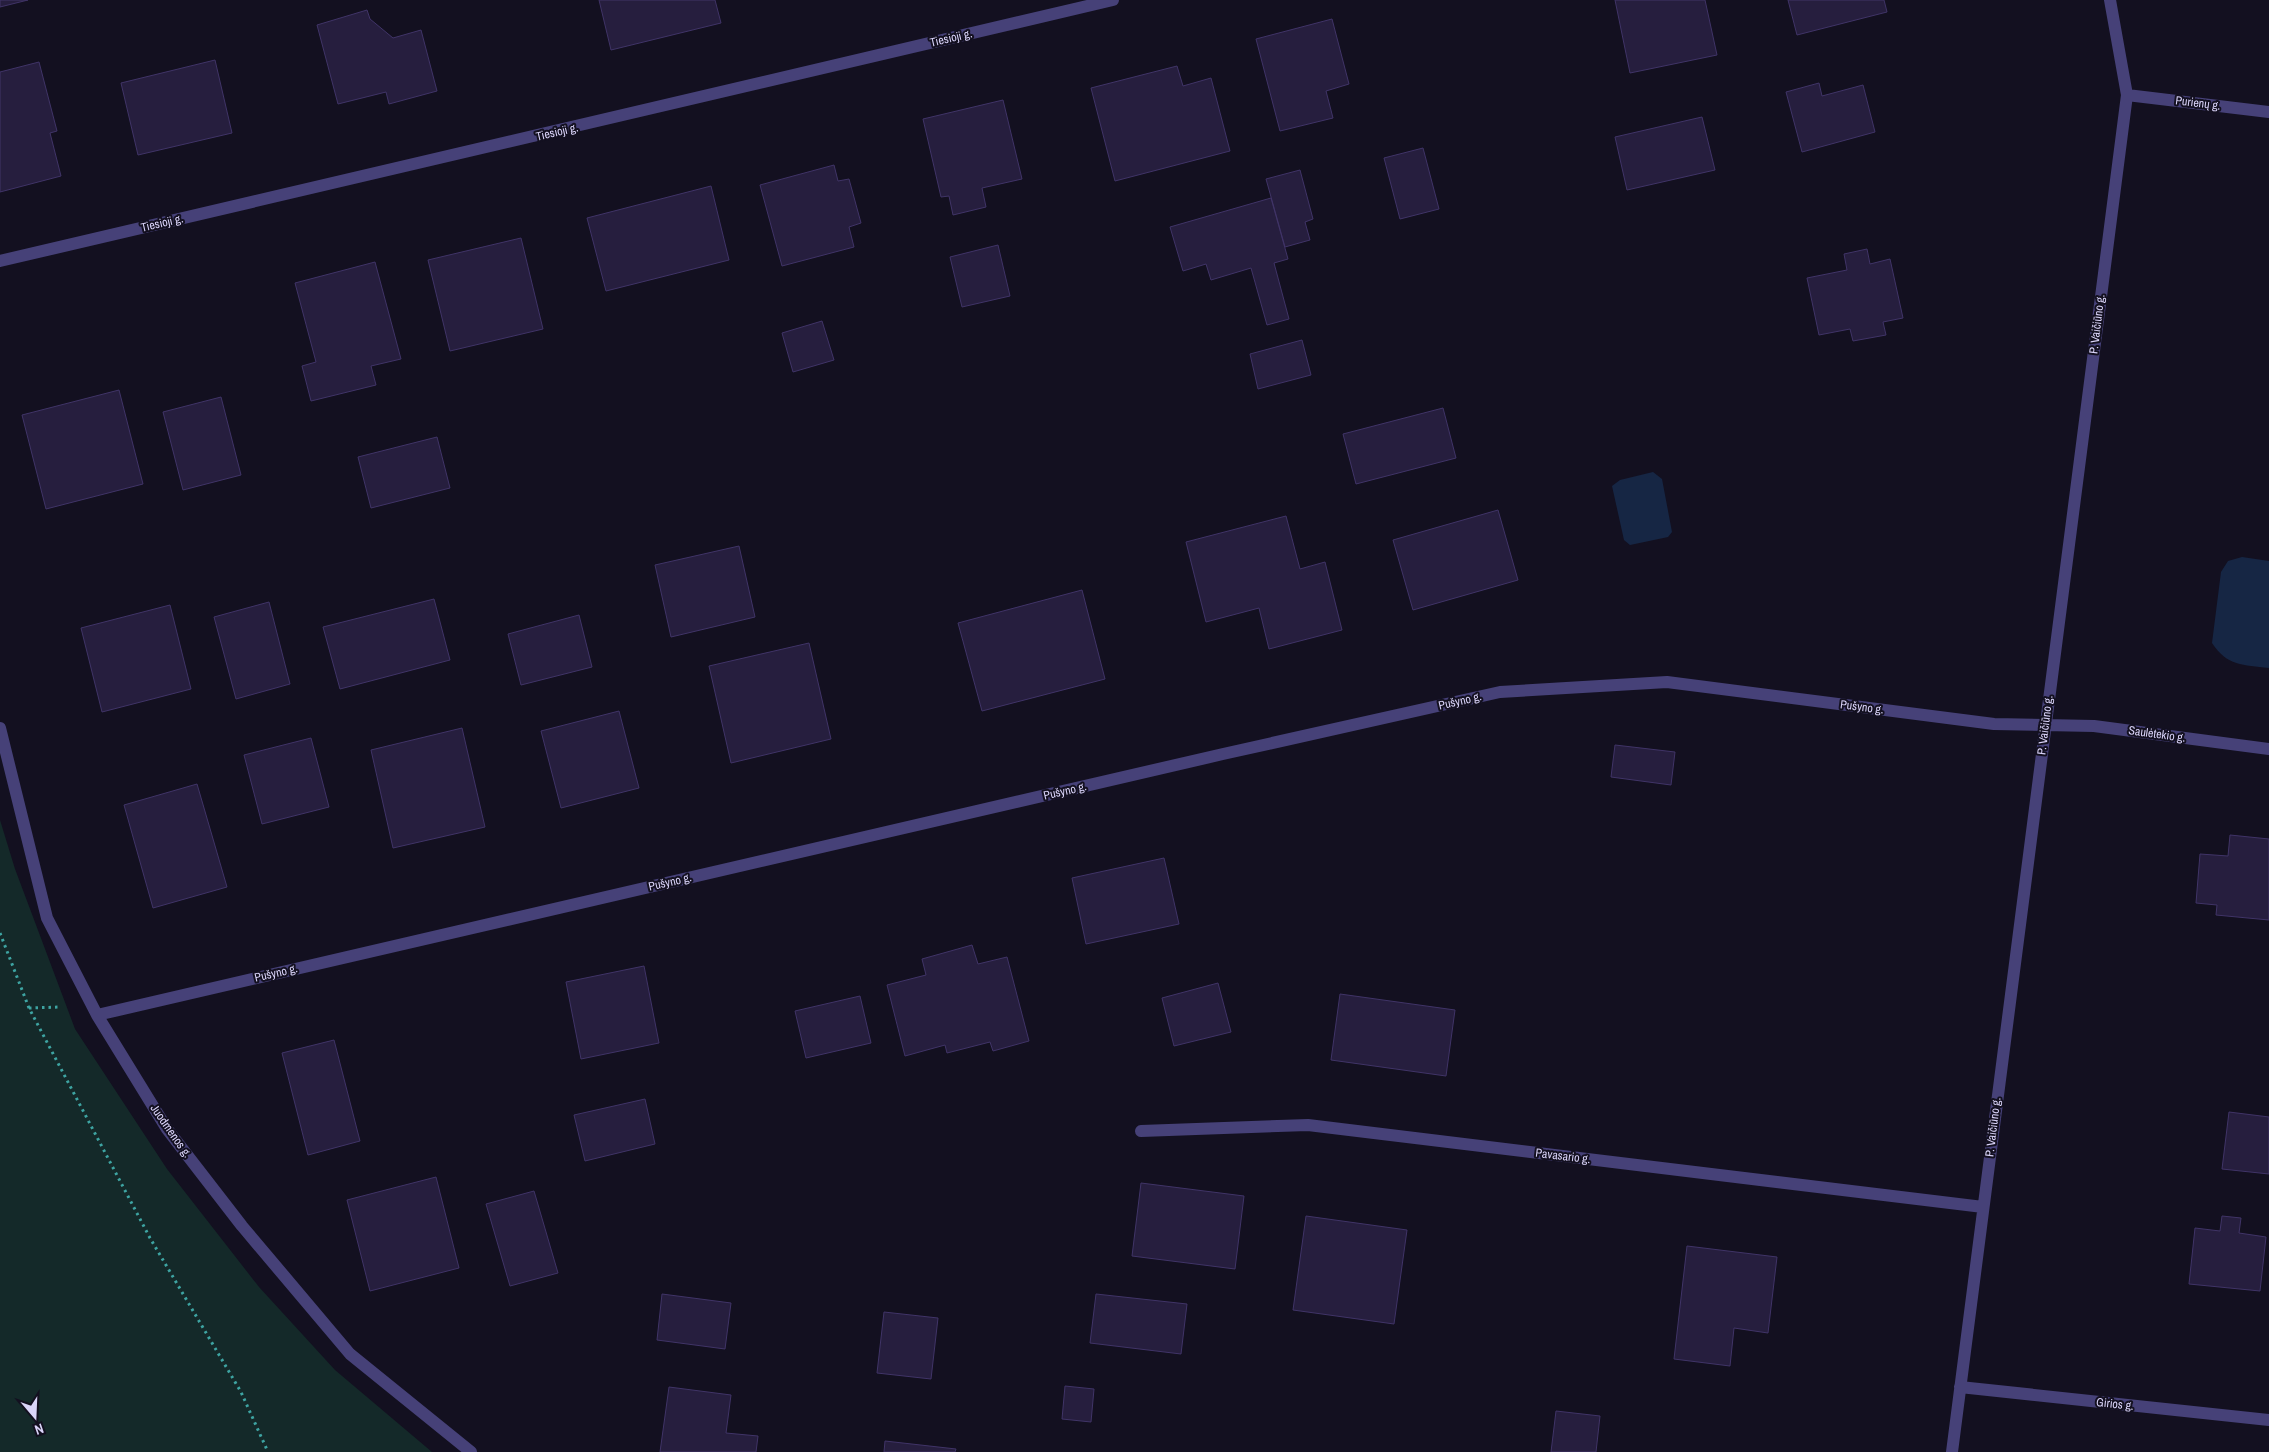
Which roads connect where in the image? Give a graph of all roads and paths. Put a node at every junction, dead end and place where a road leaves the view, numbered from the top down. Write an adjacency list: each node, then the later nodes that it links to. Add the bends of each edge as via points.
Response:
1 (1113, 0): 5 (street, Tiesioji g.)
2 (2110, 0): 3 (street, P. Vaičiūno g.)
3 (2127, 95): 4 (street, Purienų g.); 6 (street, P. Vaičiūno g.)
4 (2269, 112)
5 (0, 261)
6 (2045, 724): 8 (street, Saulėtekio g., via 2094,726); 10 (street, Pušyno g., via 1994,724 1667,682 1500,692); 12 (street, P. Vaičiūno g.)
7 (0, 728): 10 (street, Juodmenos g., via 47,918)
8 (2269, 749)
9 (0, 933): 15 (path, via 34,1017 150,1238 241,1392)
10 (97, 1015): 16 (street, Juodmenos g., via 167,1129 242,1226 350,1354)
11 (1141, 1131): 12 (street, Pavasario g., via 1308,1125)
12 (1983, 1208): 13 (street, P. Vaičiūno g.)
13 (1960, 1388): 14 (street, Girios g.); 17 (street, P. Vaičiūno g.)
14 (2269, 1420)
15 (268, 1452)
16 (472, 1452)
17 (1952, 1452)

